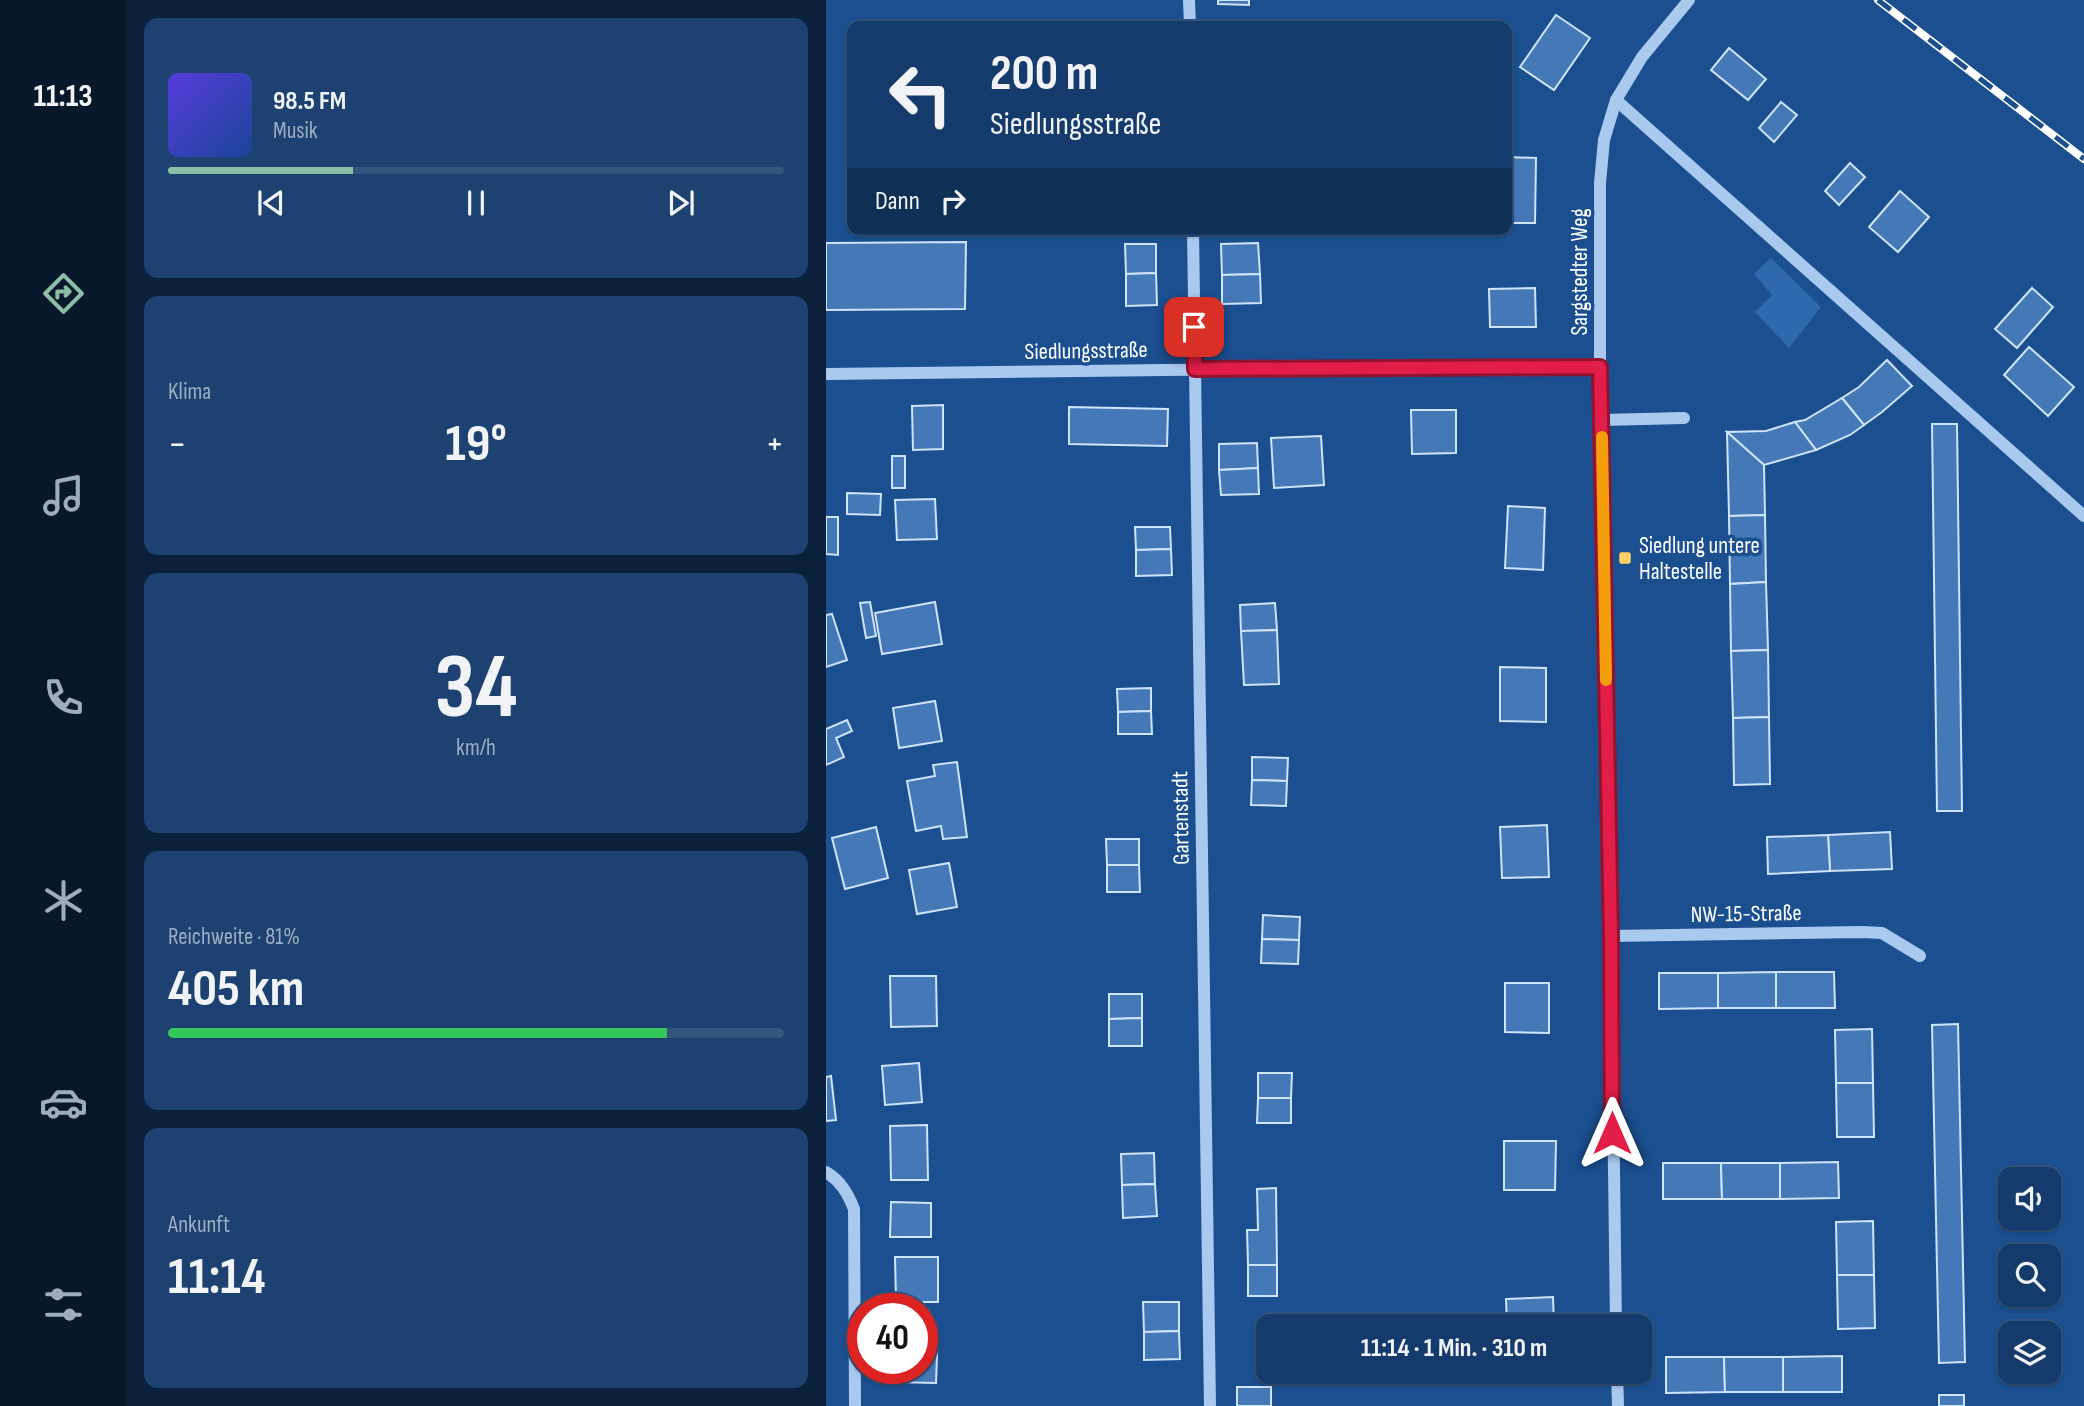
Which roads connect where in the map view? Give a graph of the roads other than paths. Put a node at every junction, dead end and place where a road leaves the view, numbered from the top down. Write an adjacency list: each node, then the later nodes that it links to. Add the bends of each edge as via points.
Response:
1 (1189, 0): 3 (street)
2 (1689, 0): 4 (street, Sargstedter Weg, via 1642,57)
3 (1190, 21)
4 (1616, 100): 6 (street, Sargstedter Weg, via 1604,140 1600,183); 11 (street)
5 (1193, 235): 7 (street, Gartenstadt)
6 (1600, 367): 7 (street, Siedlungsstraße); 10 (street, Sargstedter Weg)
7 (1195, 369): 8 (street, Siedlungsstraße); 18 (street, Gartenstadt)
8 (826, 374)
9 (1684, 418): 10 (street)
10 (1602, 420): 12 (street, Sargstedter Weg)
11 (2084, 516)
12 (1611, 936): 13 (street, NW-15-Straße, via 1882,933); 15 (street, Sargstedter Weg)
13 (1920, 956)
14 (826, 1172): 17 (street, via 847,1192 854,1209)
15 (1616, 1314)
16 (1617, 1384): 19 (street)
17 (855, 1406)
18 (1210, 1406)
19 (1618, 1406)

